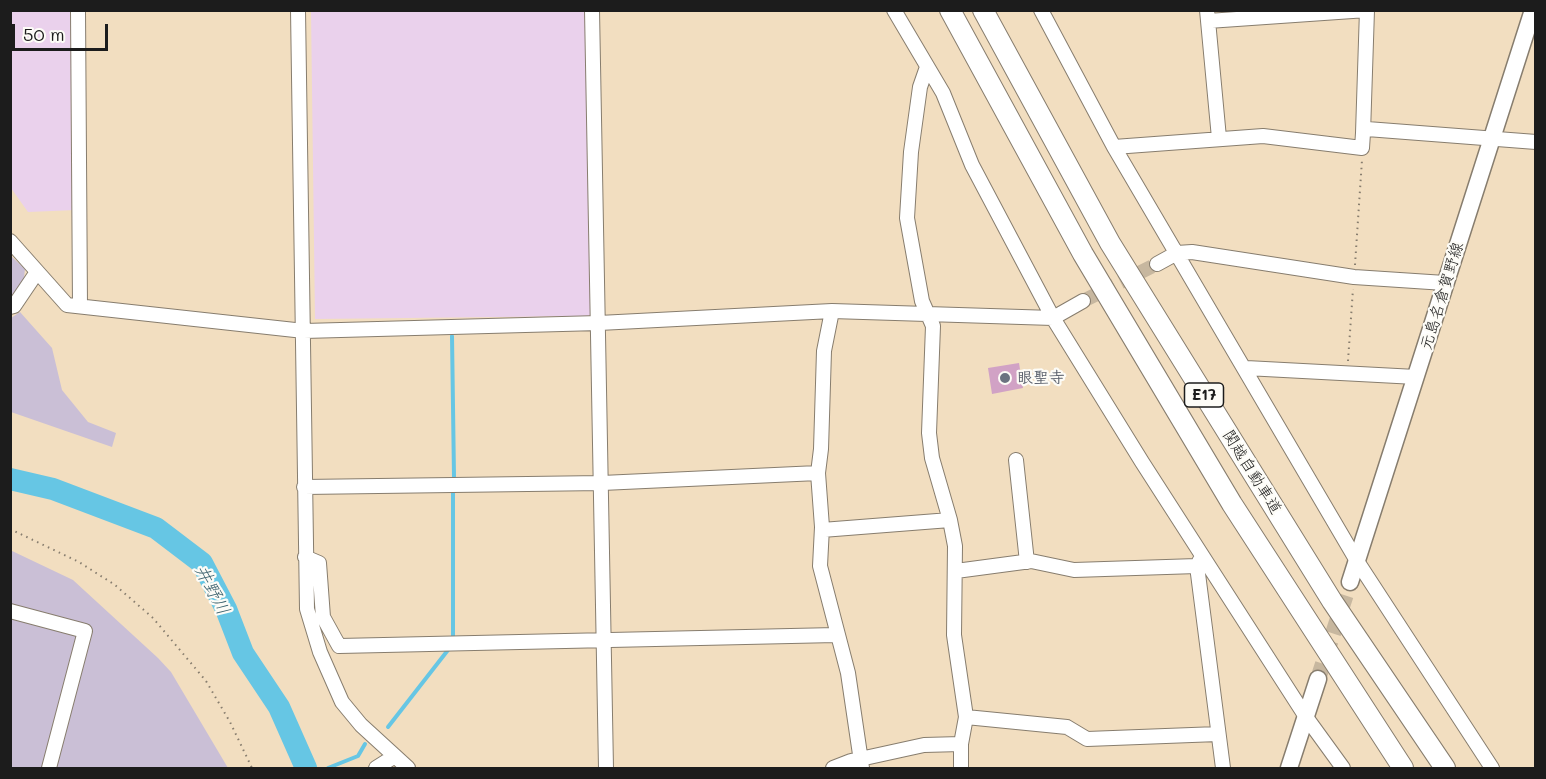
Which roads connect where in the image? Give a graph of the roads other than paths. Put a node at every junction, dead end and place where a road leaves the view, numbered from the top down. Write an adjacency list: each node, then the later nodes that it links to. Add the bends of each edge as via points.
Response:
1 (78, 10): 23 (street)
2 (298, 10): 29 (street)
3 (592, 10): 28 (street)
4 (894, 10): 11 (street)
5 (982, 10): 64 (highway, 関越自動車道 / E17, via 1110,243 1332,601)
6 (1041, 10): 16 (street)
7 (1367, 10): 10 (street); 12 (street)
8 (1533, 10): 14 (main road, 元島名倉賀野線)
9 (950, 11): 63 (highway, 関越自動車道 / E17, via 1083,254 1232,504)
10 (1208, 16): 13 (street)
11 (927, 67): 26 (street, via 920,87 911,152 907,218); 27 (street, via 943,93 972,165)
12 (1363, 133): 13 (street, via 1362,148 1263,136); 14 (street, via 1367,129)
13 (1219, 138): 16 (street)
14 (1491, 140): 15 (street); 21 (main road, 元島名倉賀野線)
15 (1536, 142)
16 (1114, 147): 18 (street)
17 (10, 241): 20 (street)
18 (1178, 253): 19 (street); 21 (street, via 1354,277); 30 (street)
19 (1157, 264)
20 (38, 272): 23 (street, via 68,306); 24 (street)
21 (1445, 284): 31 (main road, 元島名倉賀野線)
22 (1083, 301): 27 (street)
23 (80, 306): 29 (street)
24 (10, 307)
25 (832, 311): 26 (street); 28 (street); 33 (street, via 824,351)
26 (927, 312): 27 (street); 36 (street, via 933,326 929,433)
27 (1053, 318): 39 (street)
28 (598, 323): 29 (street); 34 (street)
29 (304, 332): 35 (street)
30 (1246, 368): 31 (street); 40 (street)
31 (1416, 377): 40 (main road, 元島名倉賀野線)
32 (1016, 460): 41 (street)
33 (818, 473): 34 (street); 37 (street)
34 (602, 483): 35 (street); 46 (street)
35 (304, 486): 38 (street)
36 (950, 520): 37 (street); 42 (street)
37 (822, 530): 45 (street, via 820,566)
38 (305, 557): 46 (street, via 319,563 323,617 339,646); 52 (street, via 307,609 342,702)
39 (1200, 561): 41 (street, via 1074,570); 49 (street); 50 (street)
40 (1357, 561): 43 (main road, 元島名倉賀野線); 65 (street)
41 (1027, 562): 42 (street)
42 (956, 571): 48 (street, via 954,635)
43 (1350, 582)
44 (10, 611): 54 (street, via 85,631)
45 (836, 635): 46 (street); 53 (street, via 848,673)
46 (604, 642): 57 (street)
47 (1318, 679): 49 (main road)
48 (966, 717): 50 (street, via 1067,727 1087,740); 51 (street)
49 (1306, 717): 61 (main road); 62 (street)
50 (1218, 734): 60 (street)
51 (961, 744): 53 (street, via 924,744); 59 (street)
52 (395, 756): 55 (street); 56 (street)
53 (861, 764): 58 (street)
54 (49, 768)
55 (376, 768)
56 (408, 768)
57 (606, 768)
58 (833, 768)
59 (961, 768)
60 (1223, 768)
61 (1288, 768)
62 (1343, 768)
63 (1403, 768)
64 (1445, 768)
65 (1492, 768)

